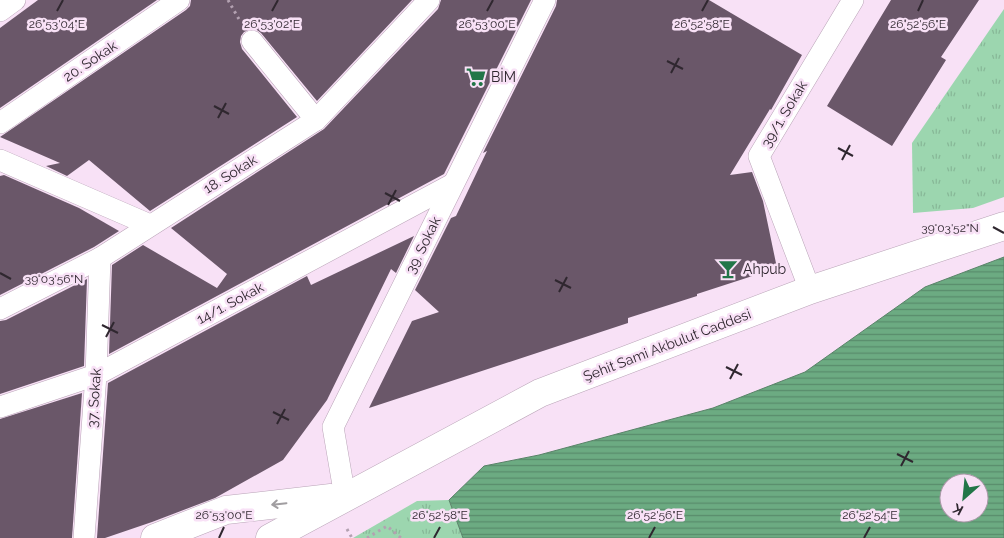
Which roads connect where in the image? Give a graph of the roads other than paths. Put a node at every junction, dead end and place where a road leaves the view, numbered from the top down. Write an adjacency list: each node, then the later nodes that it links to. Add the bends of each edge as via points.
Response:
1 (16, 0): 6 (street)
2 (179, 0): 9 (street, 20. Sokak)
3 (429, 0): 8 (street, 18. Sokak)
4 (545, 0): 11 (street, 39. Sokak)
5 (853, 0): 15 (street, 39/1. Sokak, via 759,156)
6 (0, 11)
7 (252, 41): 8 (street)
8 (316, 120): 12 (street, 18. Sokak)
9 (0, 123)
10 (0, 160): 12 (street)
11 (453, 184): 17 (street, 14/1. Sokak); 19 (street, 39. Sokak, via 333,427)
12 (150, 225): 14 (street, 18. Sokak)
13 (1004, 226): 15 (main road, Şehit Sami Akbulut Caddesi)
14 (100, 258): 16 (street, 18. Sokak); 17 (street, 37. Sokak)
15 (810, 290): 19 (main road, Şehit Sami Akbulut Caddesi, via 540,393)
16 (0, 309)
17 (96, 375): 18 (street, 14/1. Sokak); 20 (street, 37. Sokak)
18 (0, 407)
19 (345, 497): 21 (main road, Şehit Sami Akbulut Caddesi, one-way to 21, via 226,510); 22 (main road, Şehit Sami Akbulut Caddesi)
20 (84, 538)
21 (155, 538)
22 (270, 538)

